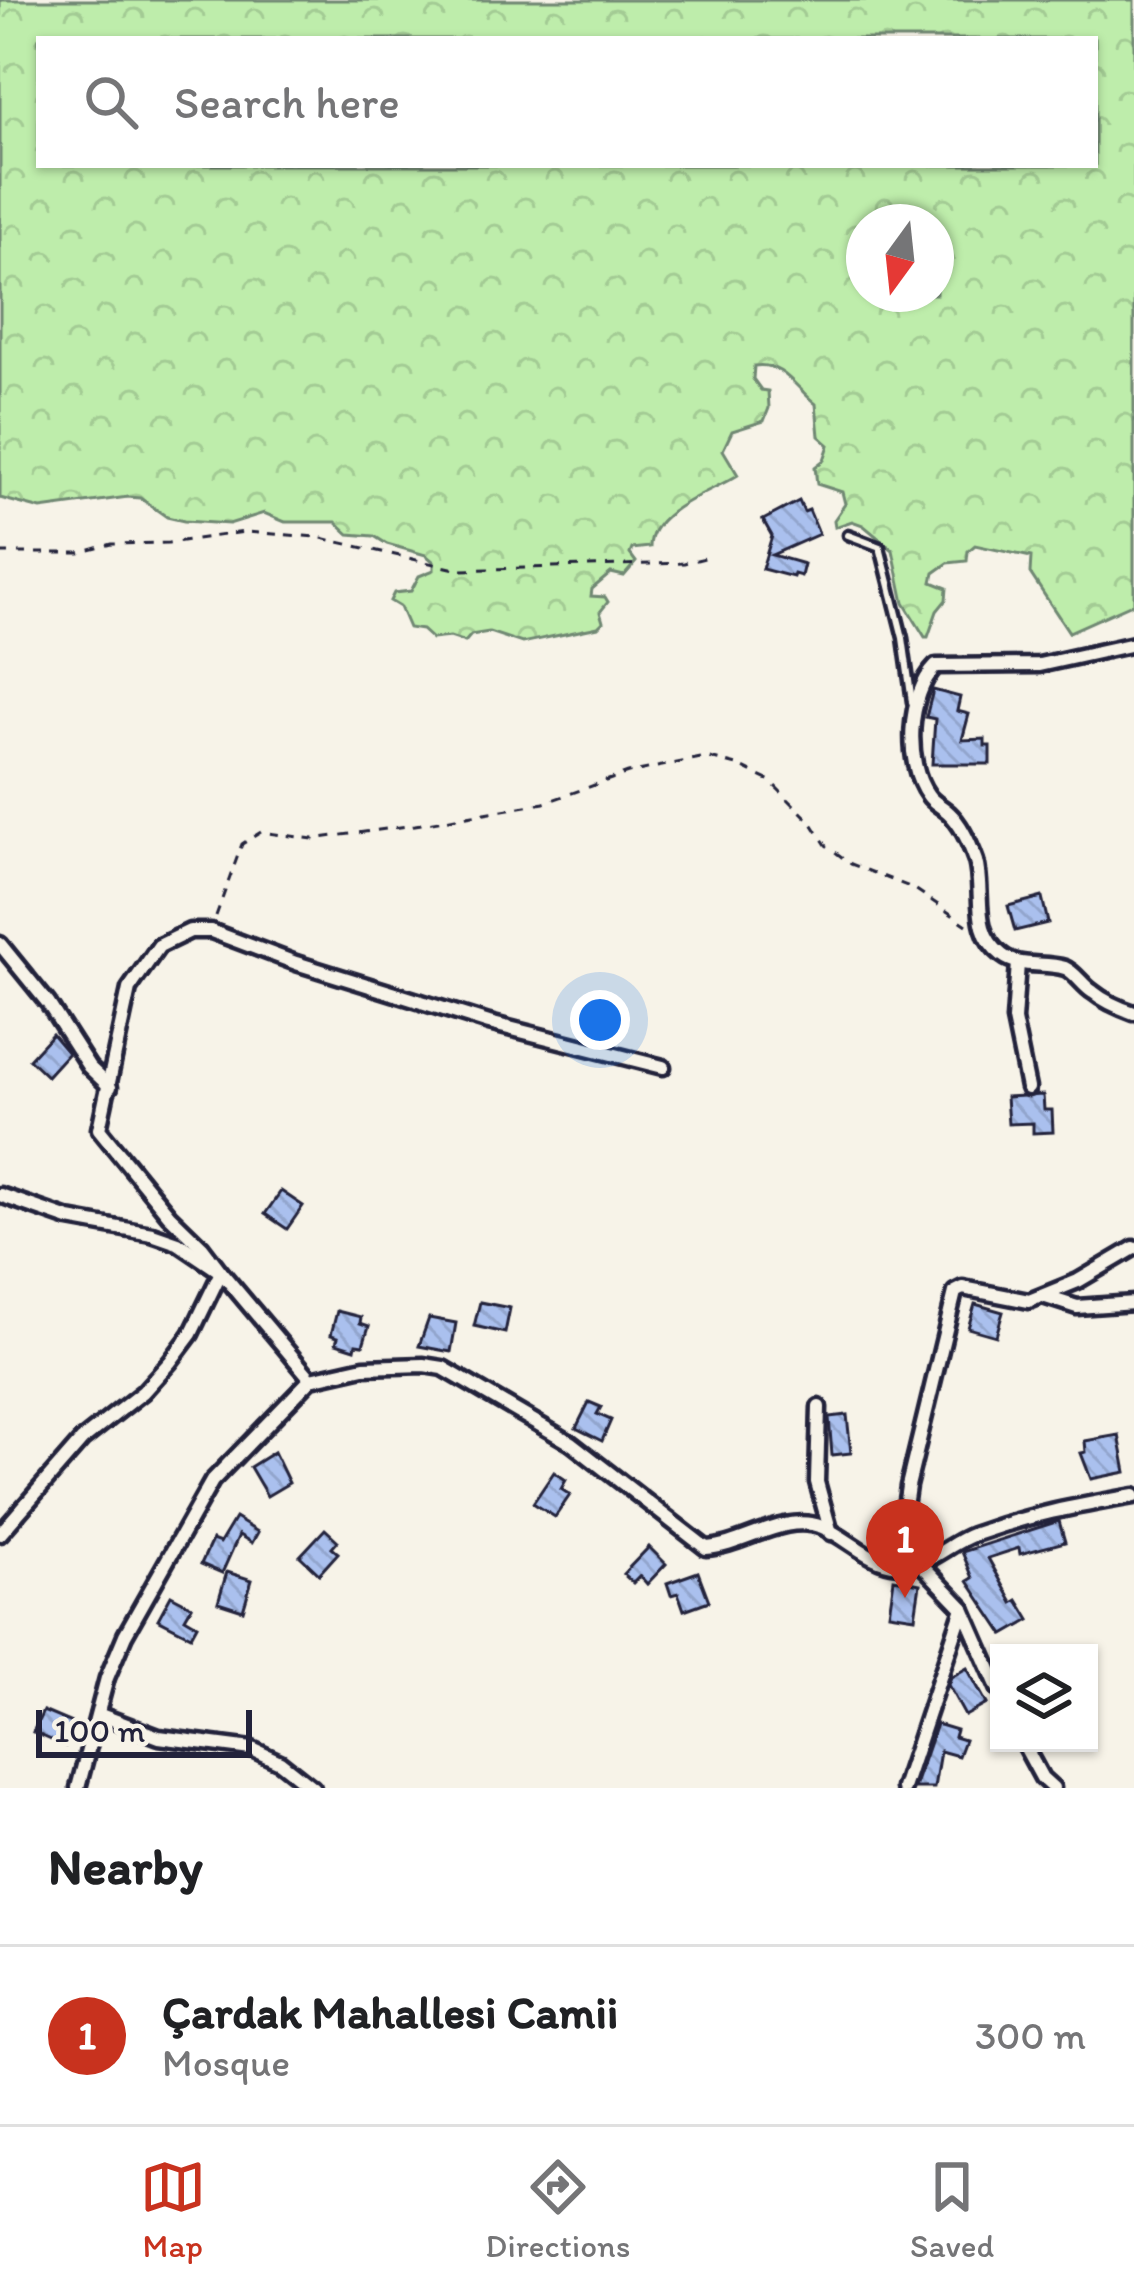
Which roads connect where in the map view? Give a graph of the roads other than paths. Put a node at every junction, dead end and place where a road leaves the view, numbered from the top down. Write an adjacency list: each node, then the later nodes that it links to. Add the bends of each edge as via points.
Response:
1 (848, 535): 3 (lane, via 880,547)
2 (1134, 644): 3 (street, via 1039,665 936,666)
3 (913, 705): 5 (street, via 919,780 964,832 977,864 980,929)
4 (0, 944): 8 (street)
5 (1018, 963): 6 (street, via 1067,969 1094,994); 9 (street, via 1014,1020)
6 (1134, 1013)
7 (663, 1067): 8 (street, via 489,1023 211,931 177,934 159,946 129,989)
8 (110, 1087): 12 (street, via 99,1129)
9 (1028, 1088)
10 (0, 1195): 12 (street, via 69,1220 165,1239)
11 (1134, 1248): 13 (street)
12 (221, 1272): 15 (street); 18 (street, via 170,1361 82,1440)
13 (1046, 1297): 14 (street, via 1077,1307); 20 (street, via 955,1292)
14 (1134, 1303)
15 (311, 1379): 19 (street, via 364,1366 443,1368 572,1443 706,1548 791,1523); 24 (street, via 212,1481 125,1635)
16 (819, 1406): 19 (street, via 817,1482)
17 (1134, 1496): 21 (street, via 1034,1513 957,1540)
18 (0, 1534)
19 (832, 1534): 20 (street, via 861,1554)
20 (897, 1563): 21 (street)
21 (920, 1563): 22 (street)
22 (963, 1608): 23 (street); 28 (street)
23 (990, 1670)
24 (98, 1714): 26 (street); 27 (street, via 159,1737 252,1749)
25 (1028, 1752): 29 (street)
26 (78, 1788)
27 (314, 1788)
28 (903, 1788)
29 (1053, 1788)

